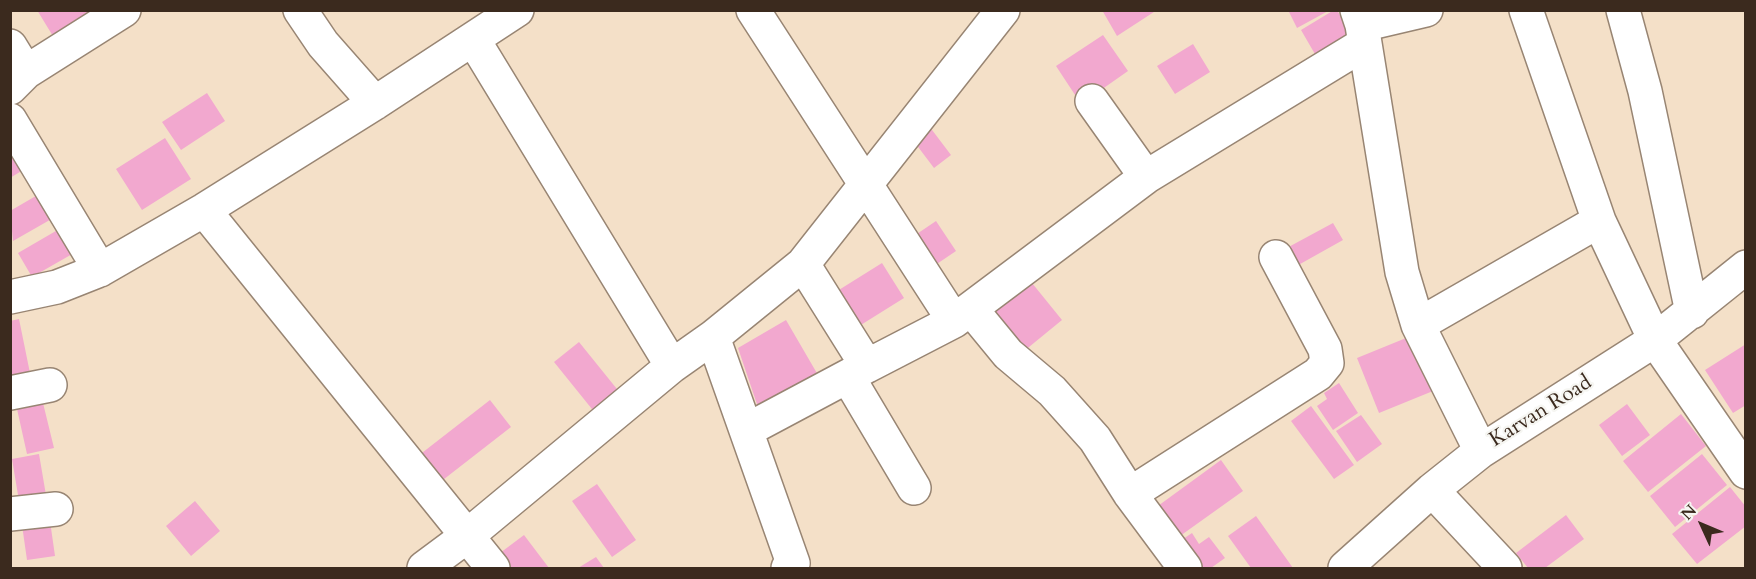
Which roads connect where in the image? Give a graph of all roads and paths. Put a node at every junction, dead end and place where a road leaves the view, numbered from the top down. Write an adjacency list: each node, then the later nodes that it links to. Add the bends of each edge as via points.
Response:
1 (124, 10): 11 (street)
2 (300, 10): 13 (street, via 323,44)
3 (517, 10): 10 (street)
4 (753, 10): 16 (street)
5 (1003, 10): 16 (street)
6 (1426, 10): 9 (street)
7 (1526, 10): 18 (street)
8 (1623, 10): 24 (street, via 1645,91)
9 (1361, 27): 15 (street); 26 (street, via 1402,272)
10 (473, 39): 13 (street); 29 (street)
11 (16, 69)
12 (1092, 101): 15 (street)
13 (375, 103): 17 (street)
14 (10, 120): 22 (street)
15 (1146, 177): 25 (street)
16 (867, 183): 20 (street); 25 (street)
17 (204, 210): 22 (street); 41 (street)
18 (1599, 221): 26 (street); 28 (street)
19 (1276, 256): 38 (street, via 1326,349 1327,363 1318,374)
20 (803, 264): 27 (street); 30 (street)
21 (1746, 267): 24 (street, Karvan Road)
22 (100, 270): 23 (street, via 57,287)
23 (10, 297)
24 (1692, 312): 28 (street, Karvan Road)
25 (962, 315): 30 (street); 38 (street, via 1052,391 1095,439)
26 (1418, 325): 34 (street)
27 (713, 336): 29 (street); 33 (street)
28 (1655, 340): 34 (street, Karvan Road); 35 (street)
29 (672, 366): 41 (street)
30 (857, 371): 33 (street); 36 (street)
31 (50, 386): 32 (street)
32 (10, 393)
33 (747, 430): 43 (street)
34 (1481, 451): 37 (street, Karvan Road)
35 (1746, 472)
36 (914, 488)
37 (1432, 490): 42 (street, Karvan Road); 47 (street)
38 (1130, 495): 46 (street)
39 (56, 509): 40 (street)
40 (10, 514)
41 (467, 536): 44 (street); 45 (street)
42 (1359, 564)
43 (793, 567)
44 (424, 568)
45 (493, 568)
46 (1185, 568)
47 (1505, 568)

